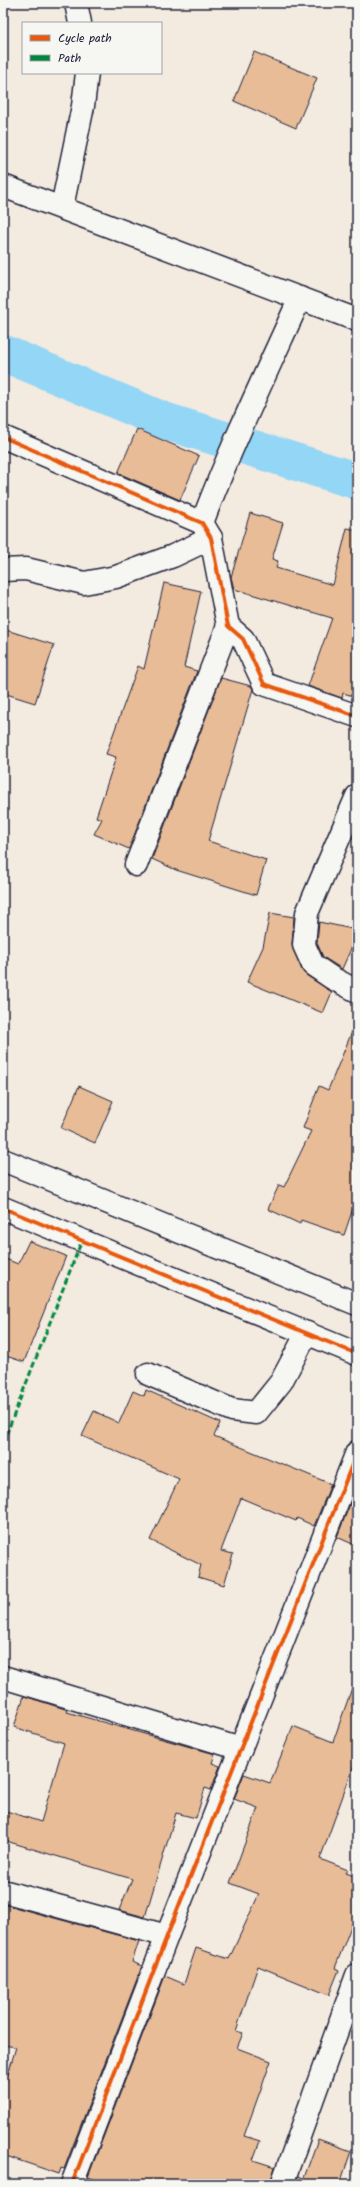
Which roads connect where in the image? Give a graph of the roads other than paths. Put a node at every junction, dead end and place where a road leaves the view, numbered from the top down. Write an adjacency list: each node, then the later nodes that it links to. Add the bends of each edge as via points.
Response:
1 (76, 3): 2 (street)
2 (80, 22)
3 (87, 74): 5 (street, via 83,106)
4 (3, 186): 5 (street)
5 (62, 207): 6 (street)
6 (300, 298): 7 (street); 9 (street, via 219,478)
7 (357, 320)
8 (3, 436): 9 (street)
9 (206, 531): 10 (street, via 174,556 116,577 84,583 26,569); 11 (street)
10 (3, 570)
11 (228, 626): 12 (street, via 242,639 264,684); 14 (street)
12 (357, 716)
13 (357, 796): 15 (street, via 307,914 304,945 313,965)
14 (136, 866)
15 (357, 991)
16 (3, 1160): 18 (street)
17 (3, 1208): 19 (street)
18 (357, 1304)
19 (307, 1333): 20 (street); 21 (street, via 281,1382 256,1413 232,1410)
20 (357, 1354)
21 (148, 1374)
22 (357, 1452): 24 (street)
23 (3, 1677): 24 (street)
24 (242, 1749): 26 (street)
25 (3, 1891): 26 (street)
26 (167, 1936): 28 (street)
27 (357, 1975): 29 (street)
28 (72, 2184)
29 (282, 2184)

